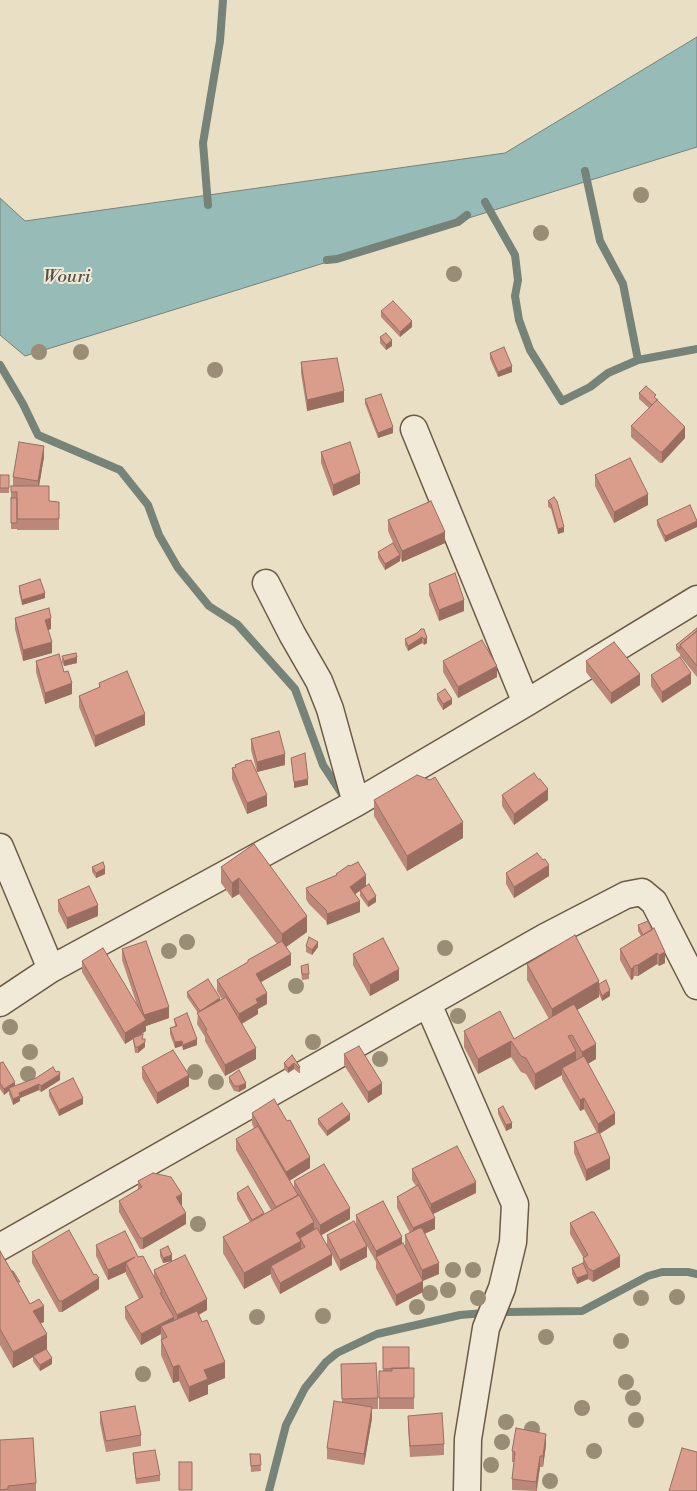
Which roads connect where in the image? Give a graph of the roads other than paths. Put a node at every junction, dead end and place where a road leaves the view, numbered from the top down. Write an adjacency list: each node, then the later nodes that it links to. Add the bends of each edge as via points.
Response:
1 (414, 430): 4 (street)
2 (266, 583): 5 (street, via 319,681)
3 (697, 599): 4 (street)
4 (526, 703): 5 (street)
5 (356, 803): 7 (street)
6 (0, 846): 7 (street)
7 (51, 969): 9 (street)
8 (696, 980): 10 (street, via 654,902 642,892 626,895 545,937)
9 (0, 1003)
10 (428, 1004): 11 (street); 12 (street, via 515,1204 513,1242 502,1288 486,1328 468,1439)
11 (0, 1247)
12 (467, 1491)

